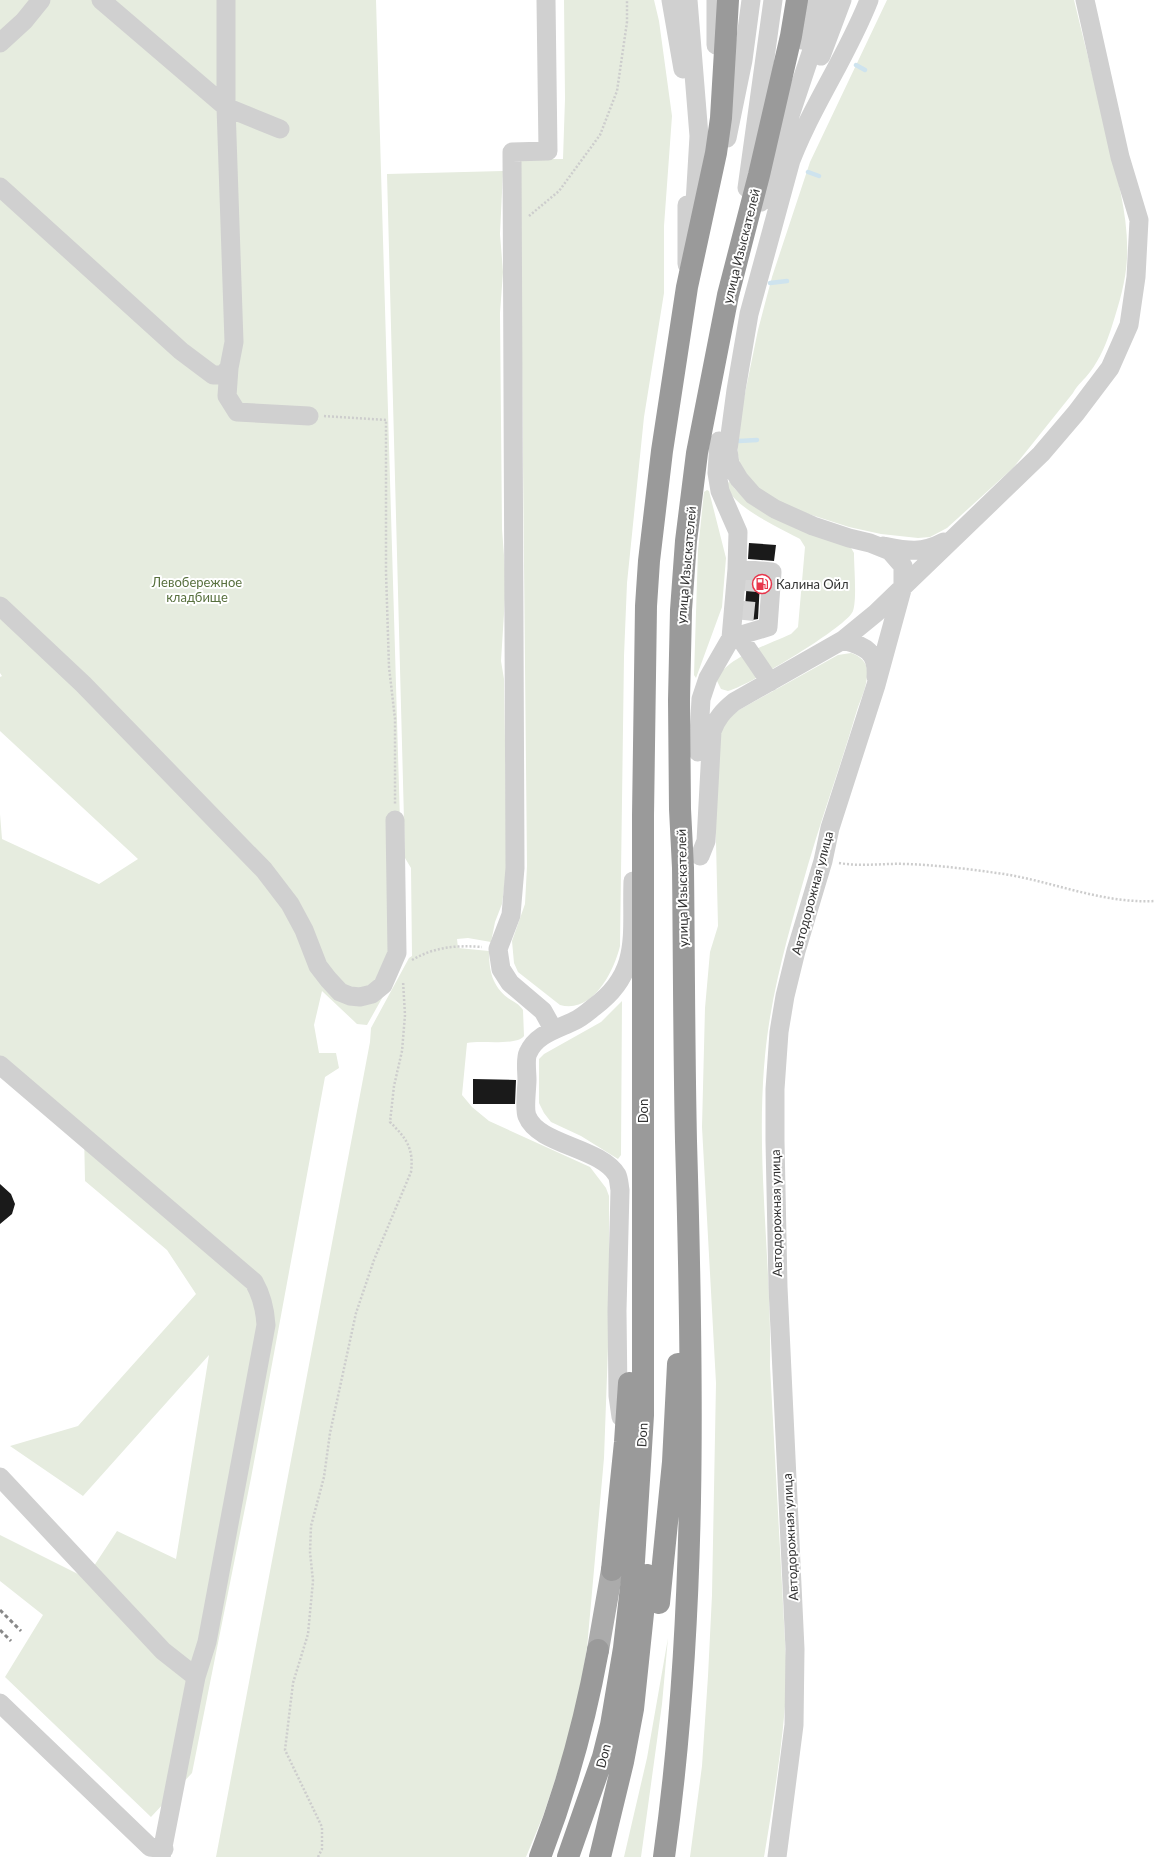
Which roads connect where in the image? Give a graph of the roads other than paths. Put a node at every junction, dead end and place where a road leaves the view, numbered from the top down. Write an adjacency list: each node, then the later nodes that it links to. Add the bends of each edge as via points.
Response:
1 (41, 0): 30 (lane, via 24,21)
2 (102, 0): 34 (lane)
3 (226, 0): 34 (lane)
4 (546, 0): 57 (lane, via 548,151 512,152 515,868 511,915 498,949 501,969 510,983 543,1011)
5 (698, 0): 33 (lane)
6 (701, 0): 33 (lane)
7 (714, 0): 33 (lane)
8 (727, 0): 28 (highway)
9 (738, 0): 28 (lane)
10 (741, 0): 28 (lane)
11 (751, 0): 31 (lane)
12 (756, 0): 31 (lane)
13 (788, 0): 32 (lane)
14 (797, 0): 29 (highway, улица Изыскателей)
15 (802, 0): 29 (lane)
16 (812, 0): 29 (lane)
17 (817, 0): 29 (lane)
18 (826, 0): 29 (lane)
19 (832, 0): 29 (lane)
20 (842, 0): 27 (lane)
21 (846, 0): 27 (lane)
22 (858, 0): 37 (lane, via 850,21)
23 (869, 0): 37 (lane, via 860,23 803,130)
24 (1085, 0): 43 (lane, via 1120,157 1139,220 1136,277 1129,325 1110,368 1076,413 1041,454)
25 (677, 1): 33 (lane)
26 (774, 3): 32 (lane); 37 (lane)
27 (832, 30): 37 (lane)
28 (731, 37): 35 (lane); 39 (highway, via 716,153)
29 (802, 42): 37 (highway, улица Изыскателей)
30 (0, 43)
31 (743, 60): 35 (lane)
32 (773, 68): 37 (lane)
33 (701, 72): 39 (lane, via 711,133); 40 (lane, via 689,137)
34 (226, 107): 36 (lane); 41 (lane, via 234,342)
35 (731, 119): 40 (lane, via 716,193)
36 (280, 130)
37 (768, 171): 44 (lane, via 750,314 728,450 730,464 753,495 775,508 813,526); 45 (lane, via 732,348 717,454 720,492 738,532); 55 (highway, улица Изыскателей, via 728,295 697,453 686,540 679,700)
38 (0, 187): 41 (lane, via 181,351 213,375 222,375)
39 (705, 200): 40 (highway)
40 (687, 287): 52 (highway, via 662,450 649,561 644,662)
41 (229, 368): 42 (lane, via 227,396 237,412)
42 (309, 416)
43 (964, 526): 44 (lane, via 947,540 930,549 914,551); 46 (lane)
44 (870, 543): 46 (lane, via 890,551 898,558 903,566)
45 (737, 569): 48 (lane); 48 (lane, via 772,572 768,627)
46 (904, 586): 49 (lane); 51 (lane, Автодорожная улица)
47 (0, 606): 53 (lane, via 83,684 264,870 290,904 304,930 318,966 340,992 350,996 372,994 383,985 397,953)
48 (744, 630): 50 (lane); 54 (lane, via 708,678 701,699 698,754)
49 (843, 640): 50 (lane); 51 (lane, via 856,643 875,658)
50 (770, 682): 54 (lane, via 723,711 712,731 706,841)
51 (876, 685): 72 (lane, Автодорожная улица, via 830,828 823,861 796,951 779,1032 775,1089 778,1287 795,1649 794,1725)
52 (643, 816): 56 (highway); 57 (lane, via 634,860 631,948 625,974 615,989 601,1002 575,1021)
53 (395, 820)
54 (700, 856): 55 (lane)
55 (683, 887): 59 (highway, улица Изыскателей)
56 (643, 1004): 60 (highway, via 632,1094 631,1291); 68 (highway, Don, via 643,1415 634,1561 624,1648 608,1738 586,1810); 69 (highway, via 655,1106 658,1282 656,1446 638,1677 623,1762)
57 (553, 1029): 60 (lane, via 538,1039 527,1053 527,1116 538,1131 606,1164 617,1175 620,1190 618,1396)
58 (0, 1065): 64 (lane, via 254,1282 261,1295 266,1325 207,1642)
59 (686, 1141): 70 (highway, via 673,1462 664,1558 646,1704); 71 (highway, via 692,1401 684,1671)
60 (625, 1442): 62 (highway)
61 (0, 1477): 64 (lane, via 164,1651)
62 (612, 1570): 63 (main road)
63 (598, 1650): 67 (highway, via 580,1734)
64 (196, 1677): 66 (lane)
65 (0, 1703): 66 (lane, via 150,1847)
66 (162, 1853)
67 (540, 1857)
68 (568, 1857)
69 (600, 1857)
70 (610, 1857)
71 (664, 1857)
72 (777, 1857)

